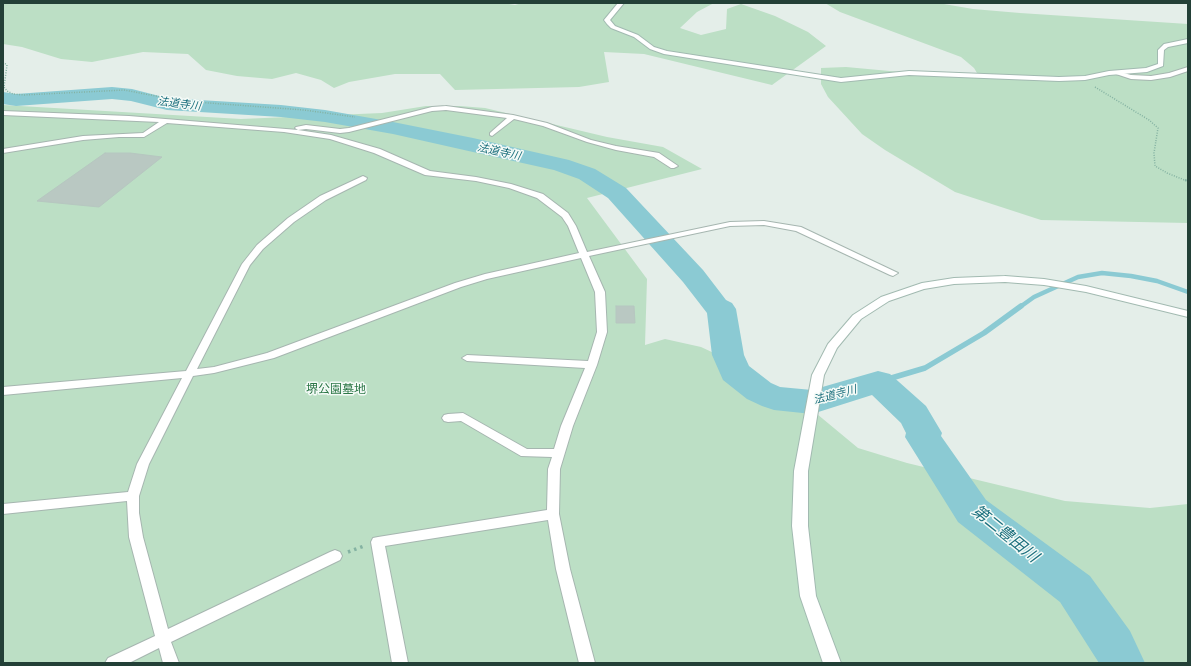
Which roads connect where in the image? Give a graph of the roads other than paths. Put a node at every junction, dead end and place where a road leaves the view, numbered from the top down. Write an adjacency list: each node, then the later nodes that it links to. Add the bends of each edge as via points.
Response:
1 (621, 3): 4 (street, via 607,20 613,28 636,36 652,48 674,54 841,80 909,73 1066,79)
2 (1188, 41): 4 (street, via 1166,45 1161,50 1161,65 1147,70)
3 (1188, 69): 4 (lane, via 1151,78)
4 (1116, 73)
5 (3, 112): 7 (lane)
6 (513, 117): 8 (lane, via 446,108 357,129 340,131 306,127); 9 (lane); 11 (lane, via 545,124 616,148 656,155)
7 (166, 121): 8 (lane); 10 (lane, via 144,135 83,138)
8 (284, 130): 13 (lane, via 331,137 358,145 428,173 511,186 540,196 565,215)
9 (492, 134)
10 (3, 151)
11 (674, 166)
12 (363, 178): 18 (lane, via 323,198 290,220 260,247 246,264)
13 (583, 255): 14 (lane, via 694,230 730,224 764,223 798,229); 17 (lane, via 600,292 602,332); 18 (lane, via 458,285 270,356)
14 (893, 273)
15 (1188, 314): 31 (street, via 1086,289 1005,279 954,281 922,286 884,299 857,317 832,347 818,375 801,471 801,534 808,596)
16 (467, 358): 17 (lane)
17 (592, 365): 21 (lane)
18 (188, 374): 19 (lane); 22 (lane, via 144,464)
19 (3, 391)
20 (448, 418): 21 (lane, via 463,417 525,453)
21 (559, 453): 24 (lane, via 554,469)
22 (133, 496): 23 (lane); 26 (lane, via 136,537)
23 (3, 509)
24 (553, 514): 29 (lane, via 378,542); 30 (lane, via 563,569)
25 (335, 556): 26 (lane)
26 (163, 639): 27 (lane); 28 (lane)
27 (113, 663)
28 (171, 663)
29 (400, 663)
30 (587, 663)
31 (832, 663)

